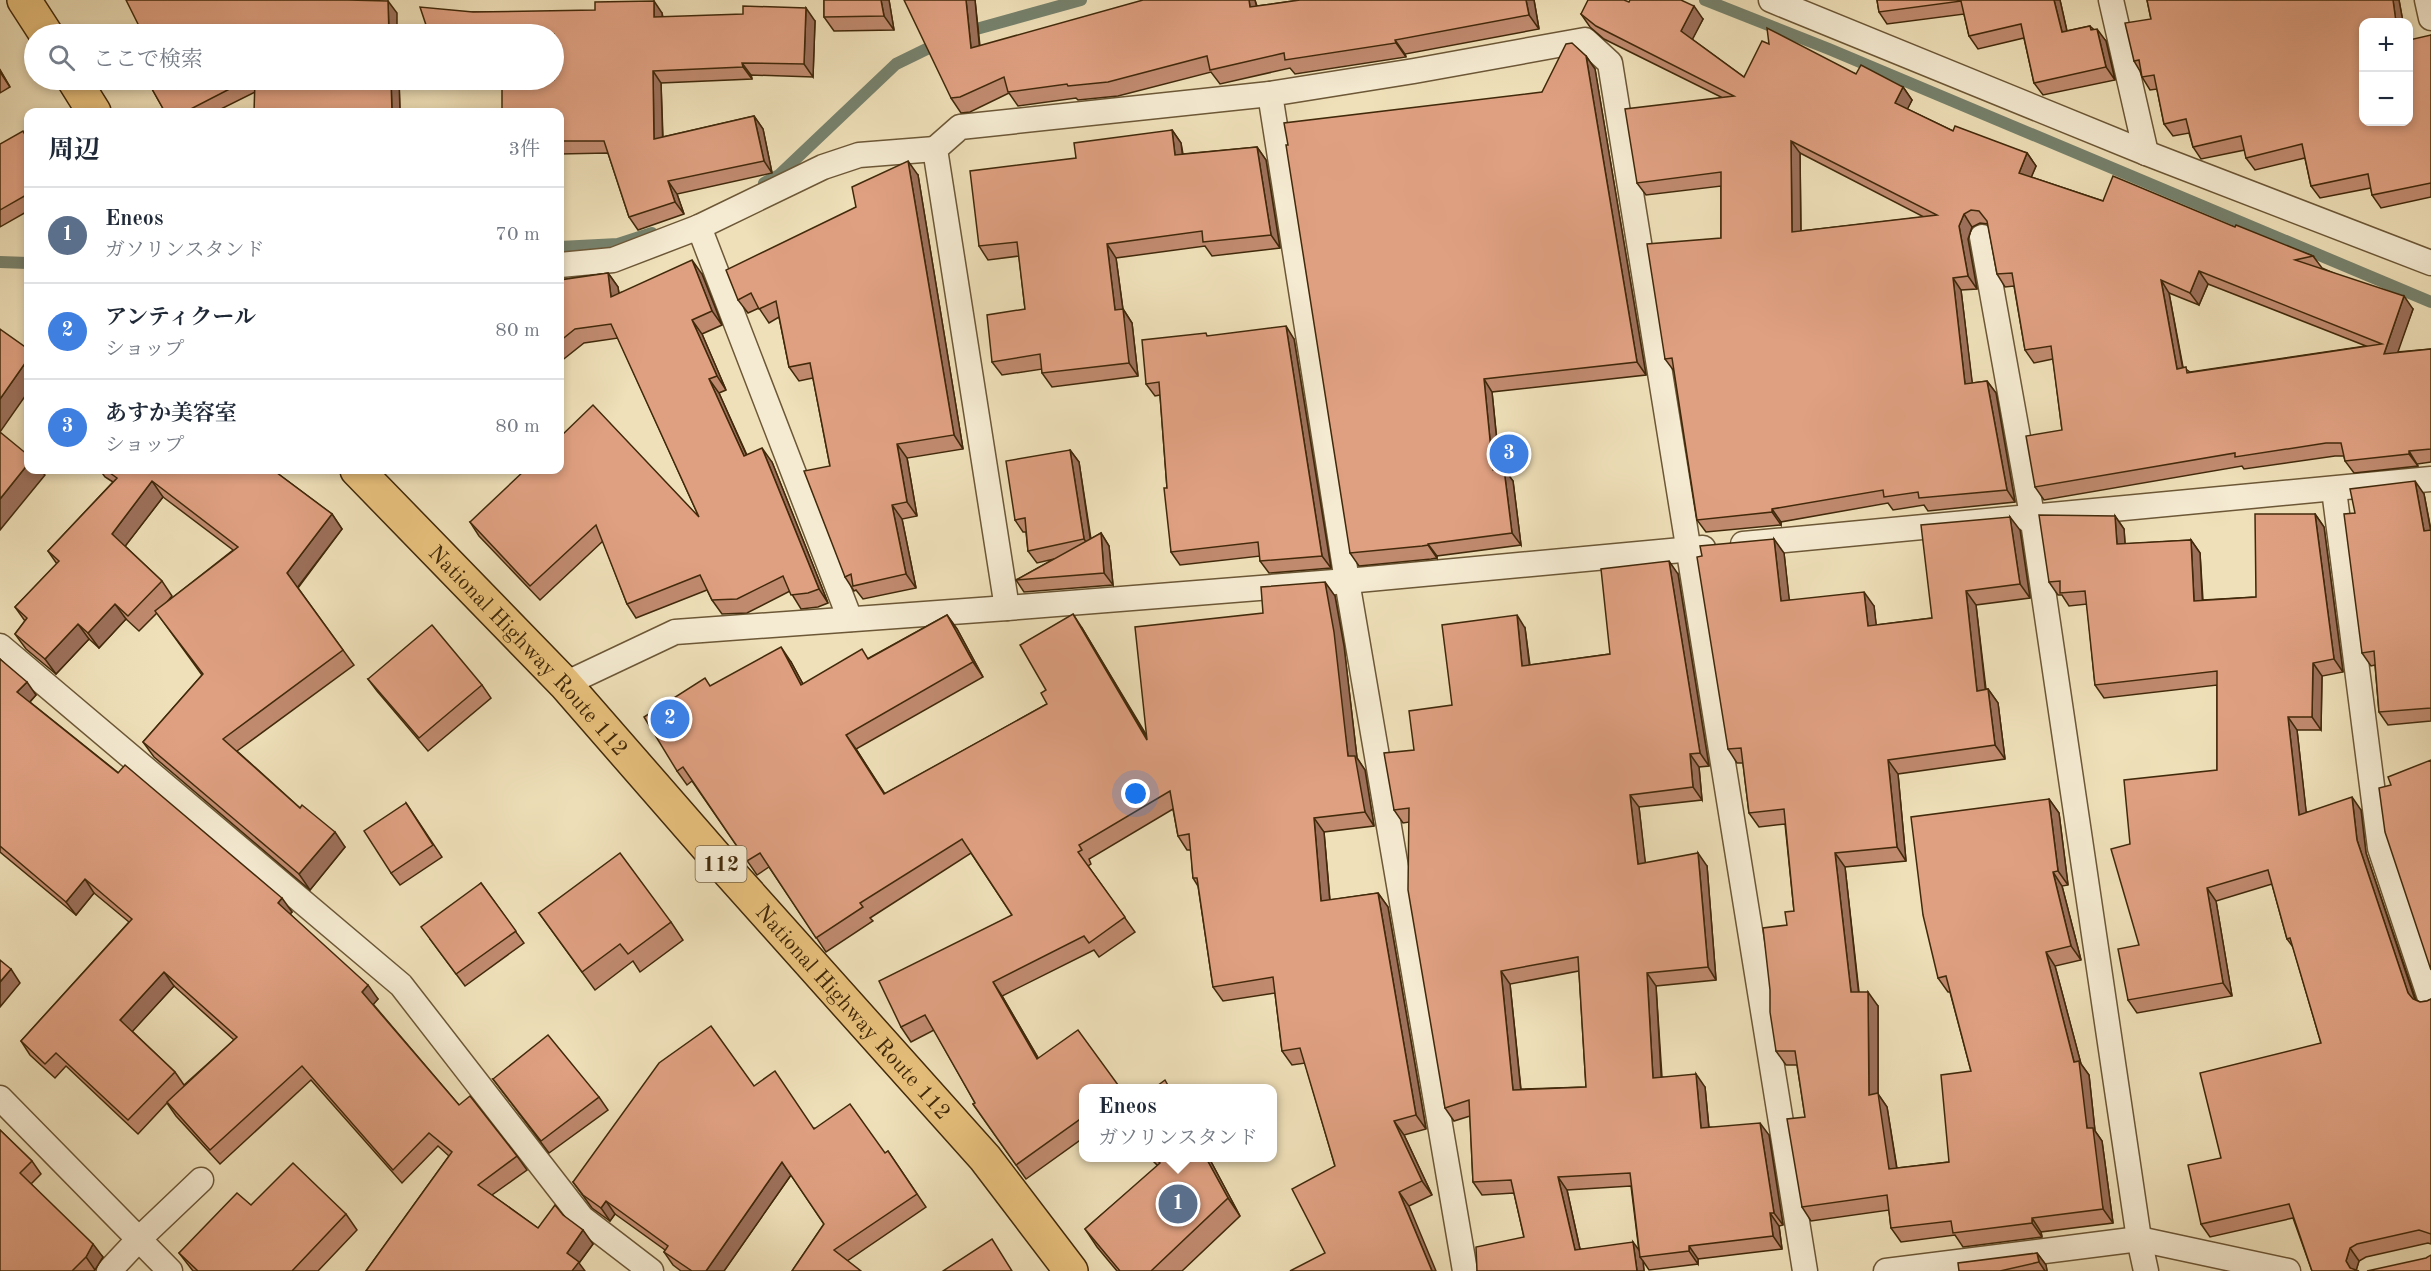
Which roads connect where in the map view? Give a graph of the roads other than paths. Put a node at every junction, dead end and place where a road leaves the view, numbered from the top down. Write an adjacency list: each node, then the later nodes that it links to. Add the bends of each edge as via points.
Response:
1 (24, 0): 6 (highway)
2 (1771, 0): 11 (lane)
3 (2110, 0): 11 (lane)
4 (2427, 0): 5 (lane)
5 (2431, 18)
6 (40, 24)
7 (80, 90): 9 (highway)
8 (1270, 94): 10 (lane, via 960,127); 20 (lane, via 1585,40 1610,63); 21 (lane)
9 (92, 108)
10 (935, 149): 12 (lane, via 859,155 823,167); 22 (lane)
11 (2146, 153): 14 (lane)
12 (699, 227): 15 (lane, via 613,260); 23 (lane)
13 (1982, 237): 19 (lane)
14 (2431, 263)
15 (564, 265)
16 (361, 474): 25 (highway, National Highway Route 112 / 112)
17 (2431, 479): 18 (lane)
18 (2334, 490): 19 (lane); 26 (lane, via 2380,848)
19 (2032, 515): 20 (lane); 30 (lane)
20 (1689, 550): 21 (lane); 37 (lane)
21 (1347, 581): 22 (lane); 36 (lane)
22 (1007, 608): 23 (lane)
23 (850, 620): 25 (lane, via 675,632)
24 (0, 646): 34 (lane, via 401,985 582,1218)
25 (565, 684): 35 (highway, National Highway Route 112 / 112, via 986,1158)
26 (2431, 1001)
27 (0, 1098): 29 (lane)
28 (201, 1180): 29 (lane)
29 (139, 1239): 32 (lane); 33 (lane)
30 (2139, 1239): 31 (lane); 39 (lane); 40 (lane)
31 (1935, 1268): 38 (lane)
32 (109, 1271)
33 (170, 1271)
34 (651, 1271)
35 (1071, 1271)
36 (1465, 1271)
37 (1805, 1271)
38 (1886, 1271)
39 (2146, 1271)
40 (2288, 1271)

